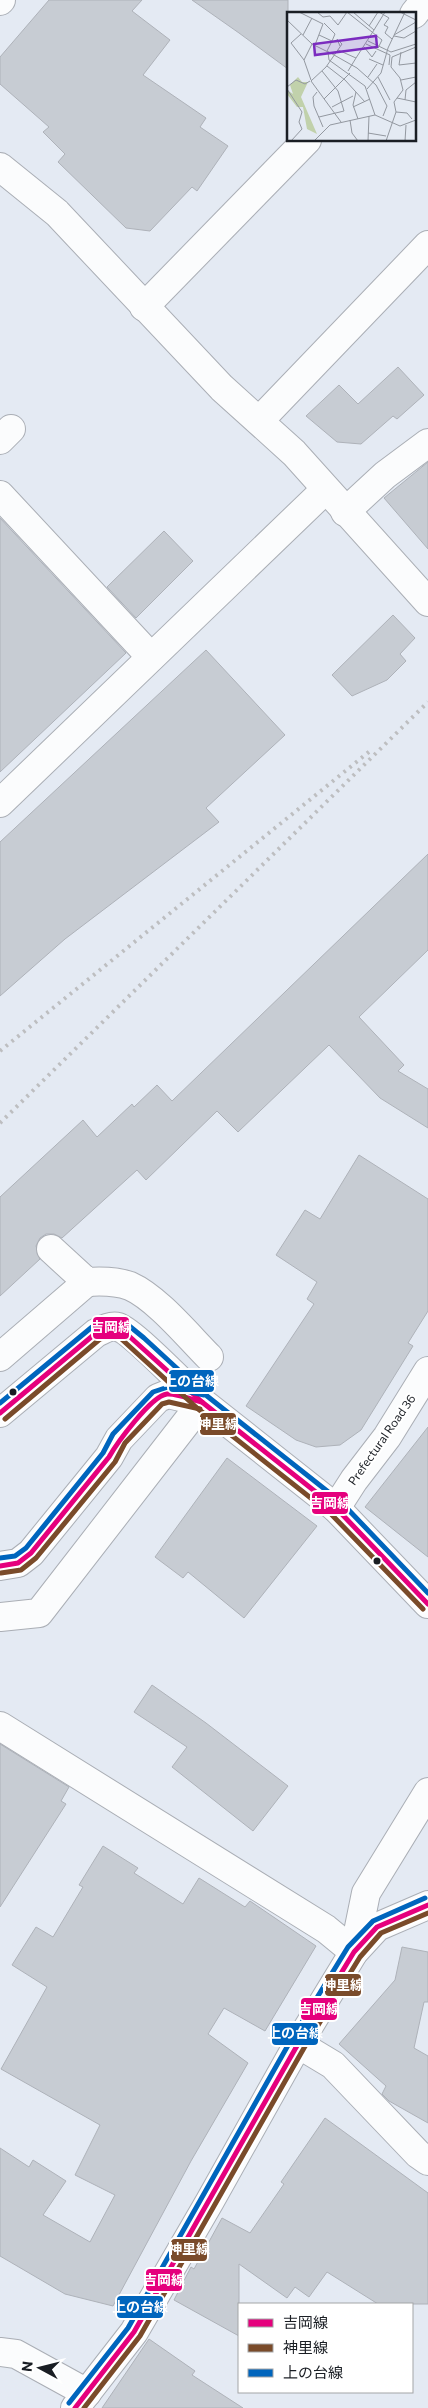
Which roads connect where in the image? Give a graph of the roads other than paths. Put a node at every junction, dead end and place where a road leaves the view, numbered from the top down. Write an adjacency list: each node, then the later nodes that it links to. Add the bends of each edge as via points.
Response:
1 (425, 0): 2 (street)
2 (416, 12)
3 (306, 141): 6 (street)
4 (0, 167): 6 (street, via 57,213)
5 (428, 245): 7 (street)
6 (144, 308): 7 (street)
7 (259, 421): 9 (street, via 294,453)
8 (428, 442): 11 (street)
9 (325, 490): 11 (street); 13 (street)
10 (0, 495): 13 (street)
11 (345, 512): 12 (street)
12 (428, 602)
13 (151, 657): 14 (street)
14 (0, 803)
15 (51, 1249): 16 (street)
16 (87, 1282): 18 (street); 19 (street, via 106,1281 130,1286 148,1298)
17 (147, 1350): 21 (street); 22 (street, via 119,1327 107,1328 96,1333); 23 (street, via 153,1373 152,1384 148,1399)
18 (0, 1357)
19 (209, 1357)
20 (428, 1371): 24 (street, Prefectural Road 36, via 387,1437)
21 (196, 1410): 23 (street, via 168,1394 158,1398); 24 (street); 27 (street, via 39,1613)
22 (0, 1413)
23 (137, 1417): 25 (street, via 109,1457 31,1553 18,1563)
24 (336, 1508): 26 (street)
25 (0, 1566)
26 (428, 1604)
27 (0, 1617)
28 (0, 1726): 31 (street, via 326,1929)
29 (428, 1792): 31 (street, via 366,1893)
30 (428, 1905): 31 (street, via 377,1927)
31 (354, 1952): 32 (street)
32 (298, 2044): 33 (street, via 333,2065); 35 (street, via 134,2332)
33 (428, 2161)
34 (0, 2352): 35 (street, via 16,2354)
35 (81, 2401)

